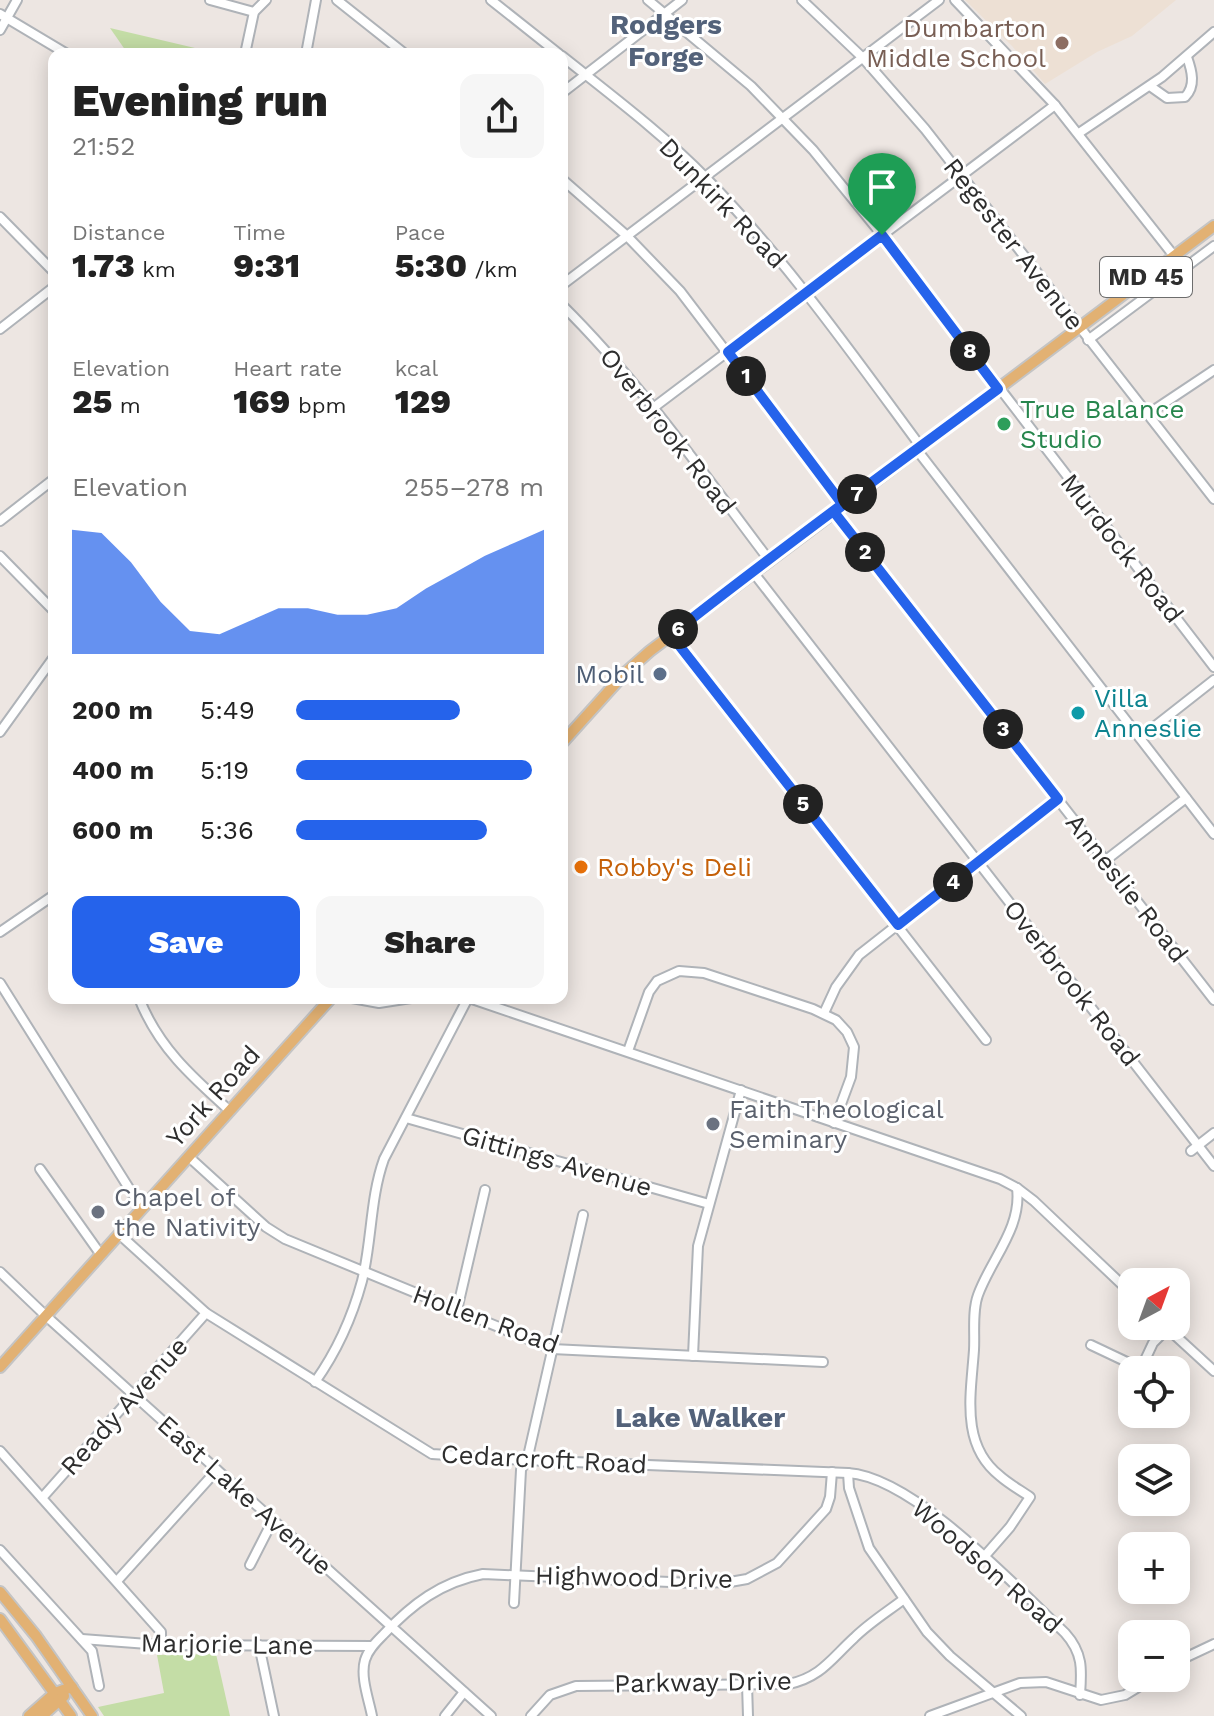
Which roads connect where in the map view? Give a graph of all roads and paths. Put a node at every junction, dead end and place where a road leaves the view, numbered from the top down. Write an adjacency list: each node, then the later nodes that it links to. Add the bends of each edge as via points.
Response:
1 (17, 0): 14 (street)
2 (210, 0): 12 (street)
3 (266, 0): 12 (street)
4 (316, 0): 19 (street)
5 (337, 0): 20 (street)
6 (491, 0): 21 (street, Dunkirk Road)
7 (648, 0): 13 (street, Murdock Road)
8 (682, 0): 13 (street)
9 (802, 0): 23 (street, Regester Avenue)
10 (939, 0): 23 (street)
11 (955, 0): 28 (street)
12 (254, 12): 18 (street)
13 (665, 13): 25 (street); 29 (street, Murdock Road)
14 (3, 16): 15 (street); 17 (street)
15 (0, 30)
16 (1214, 32): 22 (street)
17 (57, 48)
18 (246, 48)
19 (307, 48)
20 (397, 48)
21 (551, 48)
22 (1187, 57): 26 (street); 26 (street, via 1192,86 1185,97 1167,98)
23 (863, 58): 29 (street); 31 (street, Regester Avenue)
24 (568, 61): 25 (street, Dunkirk Road)
25 (586, 76): 27 (street); 32 (street, Dunkirk Road)
26 (1150, 86): 30 (street)
27 (568, 89)
28 (1055, 105): 30 (street); 31 (street)
29 (783, 118): 32 (street); 37 (street, Murdock Road)
30 (1079, 133): 39 (street)
31 (962, 175): 37 (street); 46 (street, Regester Avenue)
32 (705, 177): 36 (street); 43 (street, Dunkirk Road)
33 (568, 184): 36 (street, Anneslie Road)
34 (0, 217): 40 (street)
35 (1214, 226): 39 (main road, MD 45)
36 (626, 235): 41 (street); 48 (street, Anneslie Road)
37 (882, 235): 43 (street); 50 (street, Murdock Road)
38 (1214, 246): 47 (street)
39 (1174, 256): 46 (main road, MD 45)
40 (48, 266)
41 (568, 280)
42 (48, 292): 45 (street)
43 (805, 293): 48 (street); 53 (street, Dunkirk Road)
44 (568, 311): 51 (street, Overbrook Road)
45 (0, 329)
46 (1078, 329): 47 (street, Regester Avenue); 50 (main road, MD 45)
47 (1088, 340): 52 (street, Regester Avenue)
48 (728, 352): 51 (street); 56 (street, Anneslie Road)
49 (1214, 370): 52 (street)
50 (998, 389): 53 (main road, MD 45); 64 (street, Murdock Road)
51 (653, 408): 59 (street, Overbrook Road)
52 (1148, 414): 55 (street, Regester Avenue)
53 (919, 448): 56 (main road, MD 45); 68 (street, Dunkirk Road)
54 (48, 484): 57 (street)
55 (1214, 499)
56 (838, 508): 59 (main road, MD 45); 70 (street, Anneslie Road)
57 (0, 521)
58 (0, 556): 61 (street)
59 (769, 560): 60 (main road, MD 45)
60 (753, 572): 62 (main road, MD 45); 73 (street, Overbrook Road)
61 (48, 605)
62 (671, 635): 67 (main road, MD 45, via 628,669); 75 (street)
63 (48, 665): 66 (street)
64 (1214, 667)
65 (1214, 680): 68 (street)
66 (0, 732)
67 (568, 736)
68 (1140, 738): 69 (street, Dunkirk Road)
69 (1186, 798): 71 (street, Dunkirk Road); 72 (street)
70 (1058, 799): 72 (street, Anneslie Road); 73 (street)
71 (1214, 834)
72 (1106, 860): 78 (street, Anneslie Road)
73 (978, 862): 75 (street); 91 (street, Overbrook Road)
74 (48, 899): 76 (street)
75 (898, 925): 83 (street, via 859,955); 84 (street)
76 (0, 932)
77 (0, 983): 98 (street)
78 (1214, 1000)
79 (142, 1004): 87 (street, via 175,1060)
80 (326, 1004): 87 (main road, York Road)
81 (465, 1004): 88 (street)
82 (486, 1004): 85 (street)
83 (824, 1013): 85 (street, via 704,973 679,971 657,981 649,992); 89 (street, via 843,1027 854,1047 851,1077)
84 (986, 1040)
85 (628, 1051): 86 (street)
86 (741, 1090): 89 (street); 97 (street)
87 (230, 1111): 92 (main road, York Road)
88 (406, 1118): 97 (street, Gittings Avenue); 103 (street, via 379,1174)
89 (834, 1123): 95 (street)
90 (1214, 1133): 91 (street)
91 (1195, 1148): 93 (street, Overbrook Road)
92 (189, 1157): 98 (main road, York Road); 103 (street, Hollen Road, via 271,1231)
93 (1214, 1166)
94 (40, 1169): 101 (street)
95 (1017, 1188): 104 (street); 126 (street, via 1012,1225 977,1297 969,1410 974,1439 987,1463 1030,1497)
96 (485, 1190): 105 (street)
97 (709, 1204): 112 (street, via 697,1261)
98 (142, 1209): 100 (main road, York Road)
99 (583, 1215): 111 (street)
100 (119, 1234): 101 (main road, York Road); 106 (street, Cedarcroft Road)
101 (101, 1255): 107 (main road, York Road)
102 (0, 1272): 107 (street, East Lake Avenue)
103 (363, 1272): 105 (street, Hollen Road); 116 (street, via 344,1334)
104 (1118, 1281)
105 (457, 1310): 111 (street, Hollen Road)
106 (206, 1313): 116 (street, Cedarcroft Road); 117 (street, Ready Avenue)
107 (46, 1316): 114 (main road, York Road); 117 (street, East Lake Avenue)
108 (1156, 1340): 110 (street, via 1137,1364)
109 (1181, 1340): 115 (street)
110 (1091, 1345)
111 (552, 1349): 112 (street, Hollen Road); 119 (street)
112 (693, 1356): 113 (street, Hollen Road)
113 (823, 1362)
114 (0, 1367)
115 (1214, 1371)
116 (315, 1382): 119 (street, Cedarcroft Road, via 432,1454)
117 (134, 1395): 120 (street, East Lake Avenue); 123 (street, Ready Avenue)
118 (0, 1451): 123 (street)
119 (524, 1460): 121 (street, Cedarcroft Road); 128 (street)
120 (217, 1470): 124 (street, East Lake Avenue); 129 (street)
121 (832, 1472): 122 (street, Cedarcroft Road); 128 (street, Highwood Drive, via 826,1509 777,1563 747,1579 678,1583)
122 (848, 1473): 126 (street, Woodson Road, via 880,1481 919,1504); 131 (street, via 869,1548)
123 (42, 1498): 129 (street)
124 (273, 1520): 127 (street); 134 (street, East Lake Avenue)
125 (0, 1550): 135 (street)
126 (983, 1558): 147 (street, Woodson Road, via 1075,1643 1083,1665)
127 (250, 1565)
128 (517, 1574): 132 (street); 134 (street, Highwood Drive, via 455,1581 429,1593)
129 (117, 1581): 137 (street, via 161,1632)
130 (0, 1592): 143 (main road)
131 (904, 1599): 141 (street, Parkway Drive, via 812,1677 789,1684); 145 (street, via 939,1646)
132 (514, 1603)
133 (0, 1619): 148 (main road)
134 (391, 1626): 139 (street, Highwood Drive); 144 (street, East Lake Avenue)
135 (82, 1639): 137 (street, Marjorie Lane); 142 (street, via 92,1651)
136 (1214, 1644): 140 (street)
137 (161, 1645): 138 (street, Marjorie Lane)
138 (259, 1645): 139 (street, Marjorie Lane); 153 (street)
139 (372, 1646): 154 (street, via 364,1665)
140 (1190, 1655)
141 (747, 1684): 157 (street, Parkway Drive, via 576,1686 550,1695); 158 (street)
142 (99, 1686)
143 (72, 1687): 148 (main road); 152 (main road)
144 (464, 1692): 155 (street); 156 (street, East Lake Avenue)
145 (993, 1692): 147 (street, via 1046,1682); 159 (street); 160 (street)
146 (1128, 1692): 147 (street, via 1101,1700)
147 (1080, 1695)
148 (57, 1697): 149 (main road); 150 (main road); 151 (main road)
149 (29, 1716)
150 (42, 1716)
151 (71, 1716)
152 (92, 1716)
153 (274, 1716)
154 (372, 1716)
155 (445, 1716)
156 (491, 1716)
157 (531, 1716)
158 (748, 1716)
159 (930, 1716)
160 (1021, 1716)

